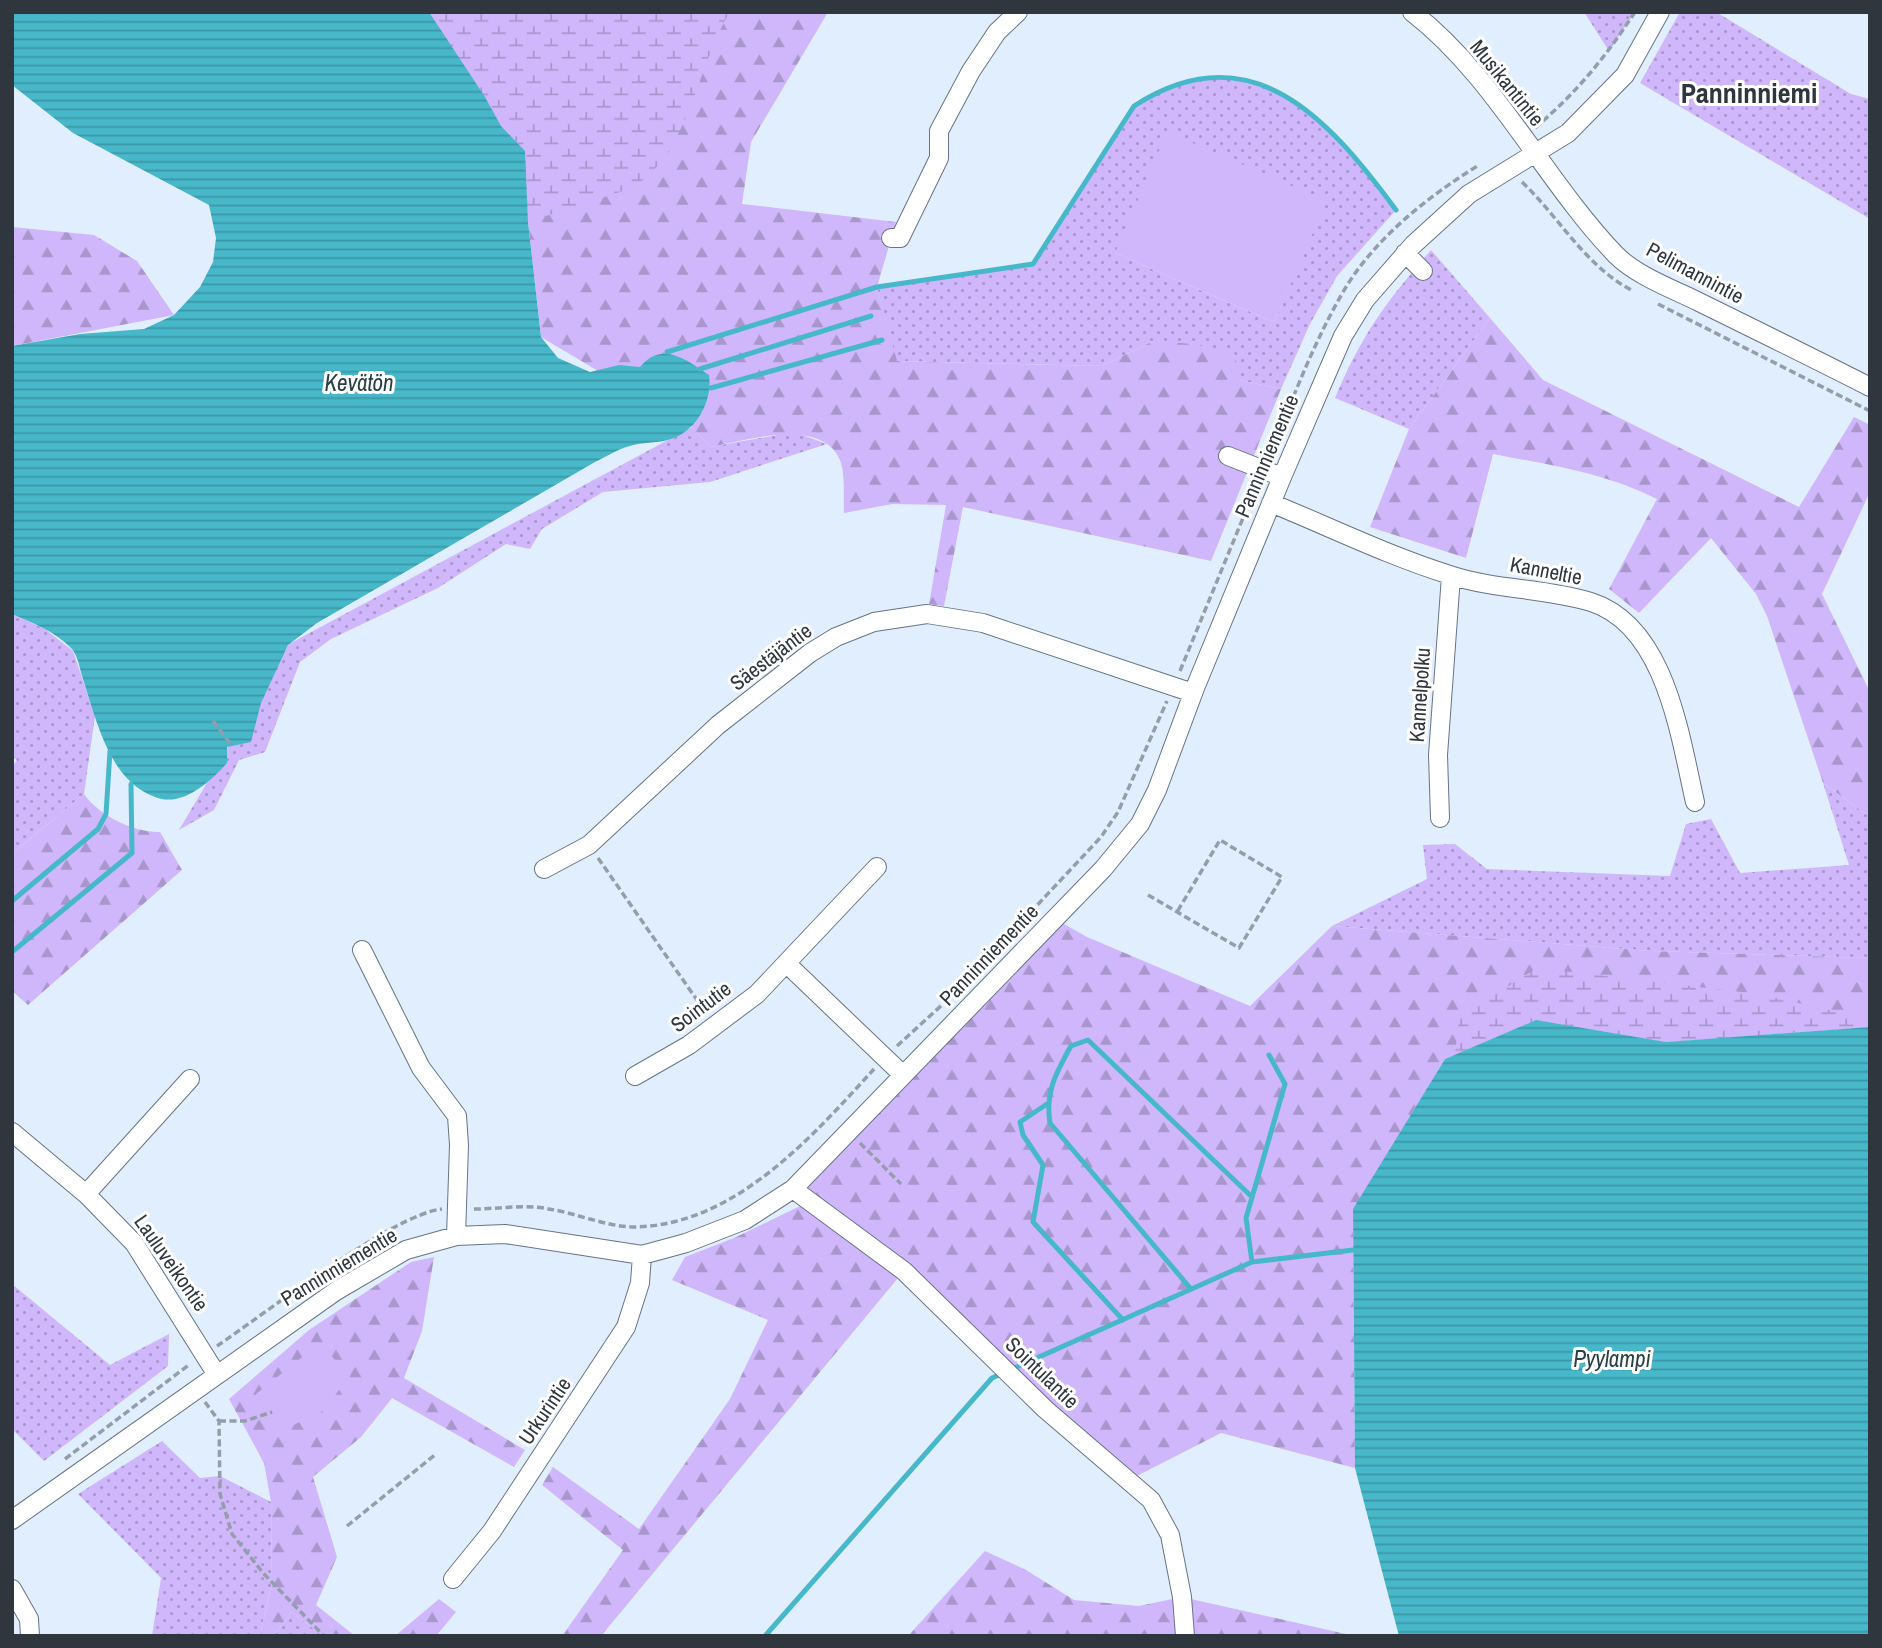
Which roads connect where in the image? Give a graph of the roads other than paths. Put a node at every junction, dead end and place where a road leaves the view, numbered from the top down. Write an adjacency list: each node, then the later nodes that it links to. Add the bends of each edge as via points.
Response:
1 (1018, 12): 7 (street, via 997,32 971,71 939,131 939,158 900,238)
2 (1412, 12): 6 (street, Musikantintie, via 1451,50)
3 (1640, 12): 5 (street)
4 (1660, 12): 5 (street, Panninniementie)
5 (1651, 32): 6 (street, Panninniementie, via 1625,75 1568,133)
6 (1535, 155): 8 (street, Panninniementie, via 1469,194); 10 (street, Pelimannintie, via 1618,258)
7 (891, 238)
8 (1405, 253): 9 (street); 12 (street, Panninniementie, via 1368,296 1343,335)
9 (1423, 271)
10 (1870, 387)
11 (1228, 456): 12 (street)
12 (1282, 477): 13 (street, Panninniementie)
13 (1271, 503): 14 (street, Kanneltie); 15 (street, Panninniementie)
14 (1451, 576): 16 (street, Kanneltie, via 1593,603 1624,622 1656,661 1676,717); 17 (street, Kannelpolku, via 1438,755)
15 (1193, 693): 19 (street, Säestäjäntie, via 983,622 927,614 874,622 810,653 727,718 589,845); 22 (street, Panninniementie, via 1140,824)
16 (1695, 802)
17 (1440, 818)
18 (877, 867): 21 (street, Sointutie)
19 (544, 869)
20 (362, 950): 28 (street, via 415,1058 457,1116)
21 (787, 964): 22 (street); 23 (street, Sointutie, via 715,1026)
22 (903, 1075): 26 (street, Panninniementie)
23 (635, 1076)
24 (190, 1079): 27 (street)
25 (12, 1132): 27 (street, Lauluveikontie)
26 (793, 1189): 29 (street, Panninniementie, via 745,1220); 35 (street, Sointulantie, via 904,1271 1045,1409 1151,1500 1170,1535)
27 (86, 1194): 30 (street, Lauluveikontie, via 134,1243)
28 (456, 1236): 29 (street, Panninniementie, via 505,1234); 30 (street, Panninniementie, via 406,1250 336,1292)
29 (642, 1255): 32 (street, Urkurintie, via 640,1283 626,1326 492,1531)
30 (217, 1375): 31 (street, Panninniementie)
31 (12, 1520)
32 (453, 1578)
33 (12, 1589): 34 (street, via 29,1619)
34 (30, 1636)
35 (1185, 1636)

